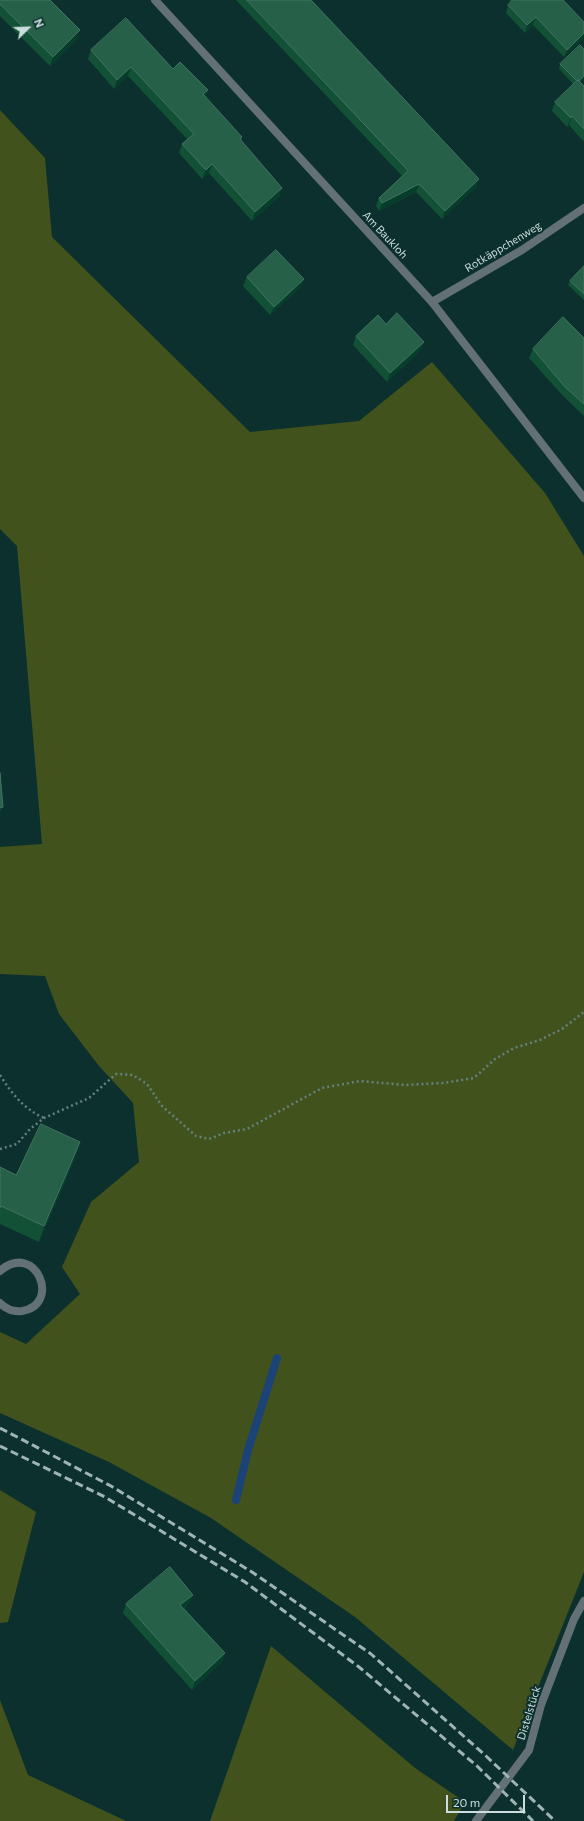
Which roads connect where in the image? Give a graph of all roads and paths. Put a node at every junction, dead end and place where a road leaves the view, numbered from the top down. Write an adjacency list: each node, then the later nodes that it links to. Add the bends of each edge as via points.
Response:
1 (155, 0): 3 (street, Am Baukloh)
2 (584, 208): 3 (street, Rotkäppchenweg, via 522,250)
3 (432, 302): 4 (street, Am Baukloh)
4 (584, 498)
5 (584, 1012): 7 (path, via 562,1029 540,1040 514,1048 495,1059 474,1078 405,1085 360,1081 322,1088 247,1129 209,1139 196,1136 162,1106 147,1084 133,1075 116,1074 89,1098)
6 (0, 1075): 7 (path, via 13,1095 30,1112)
7 (44, 1118): 8 (path, via 17,1144)
8 (0, 1149)
9 (0, 1271): 10 (street, via 13,1263 24,1263 34,1268 41,1276 43,1287 41,1298 27,1310 10,1310)
10 (0, 1302)
11 (584, 1601): 12 (street, Distelstück, via 574,1619 541,1704 529,1750)
12 (476, 1821)

